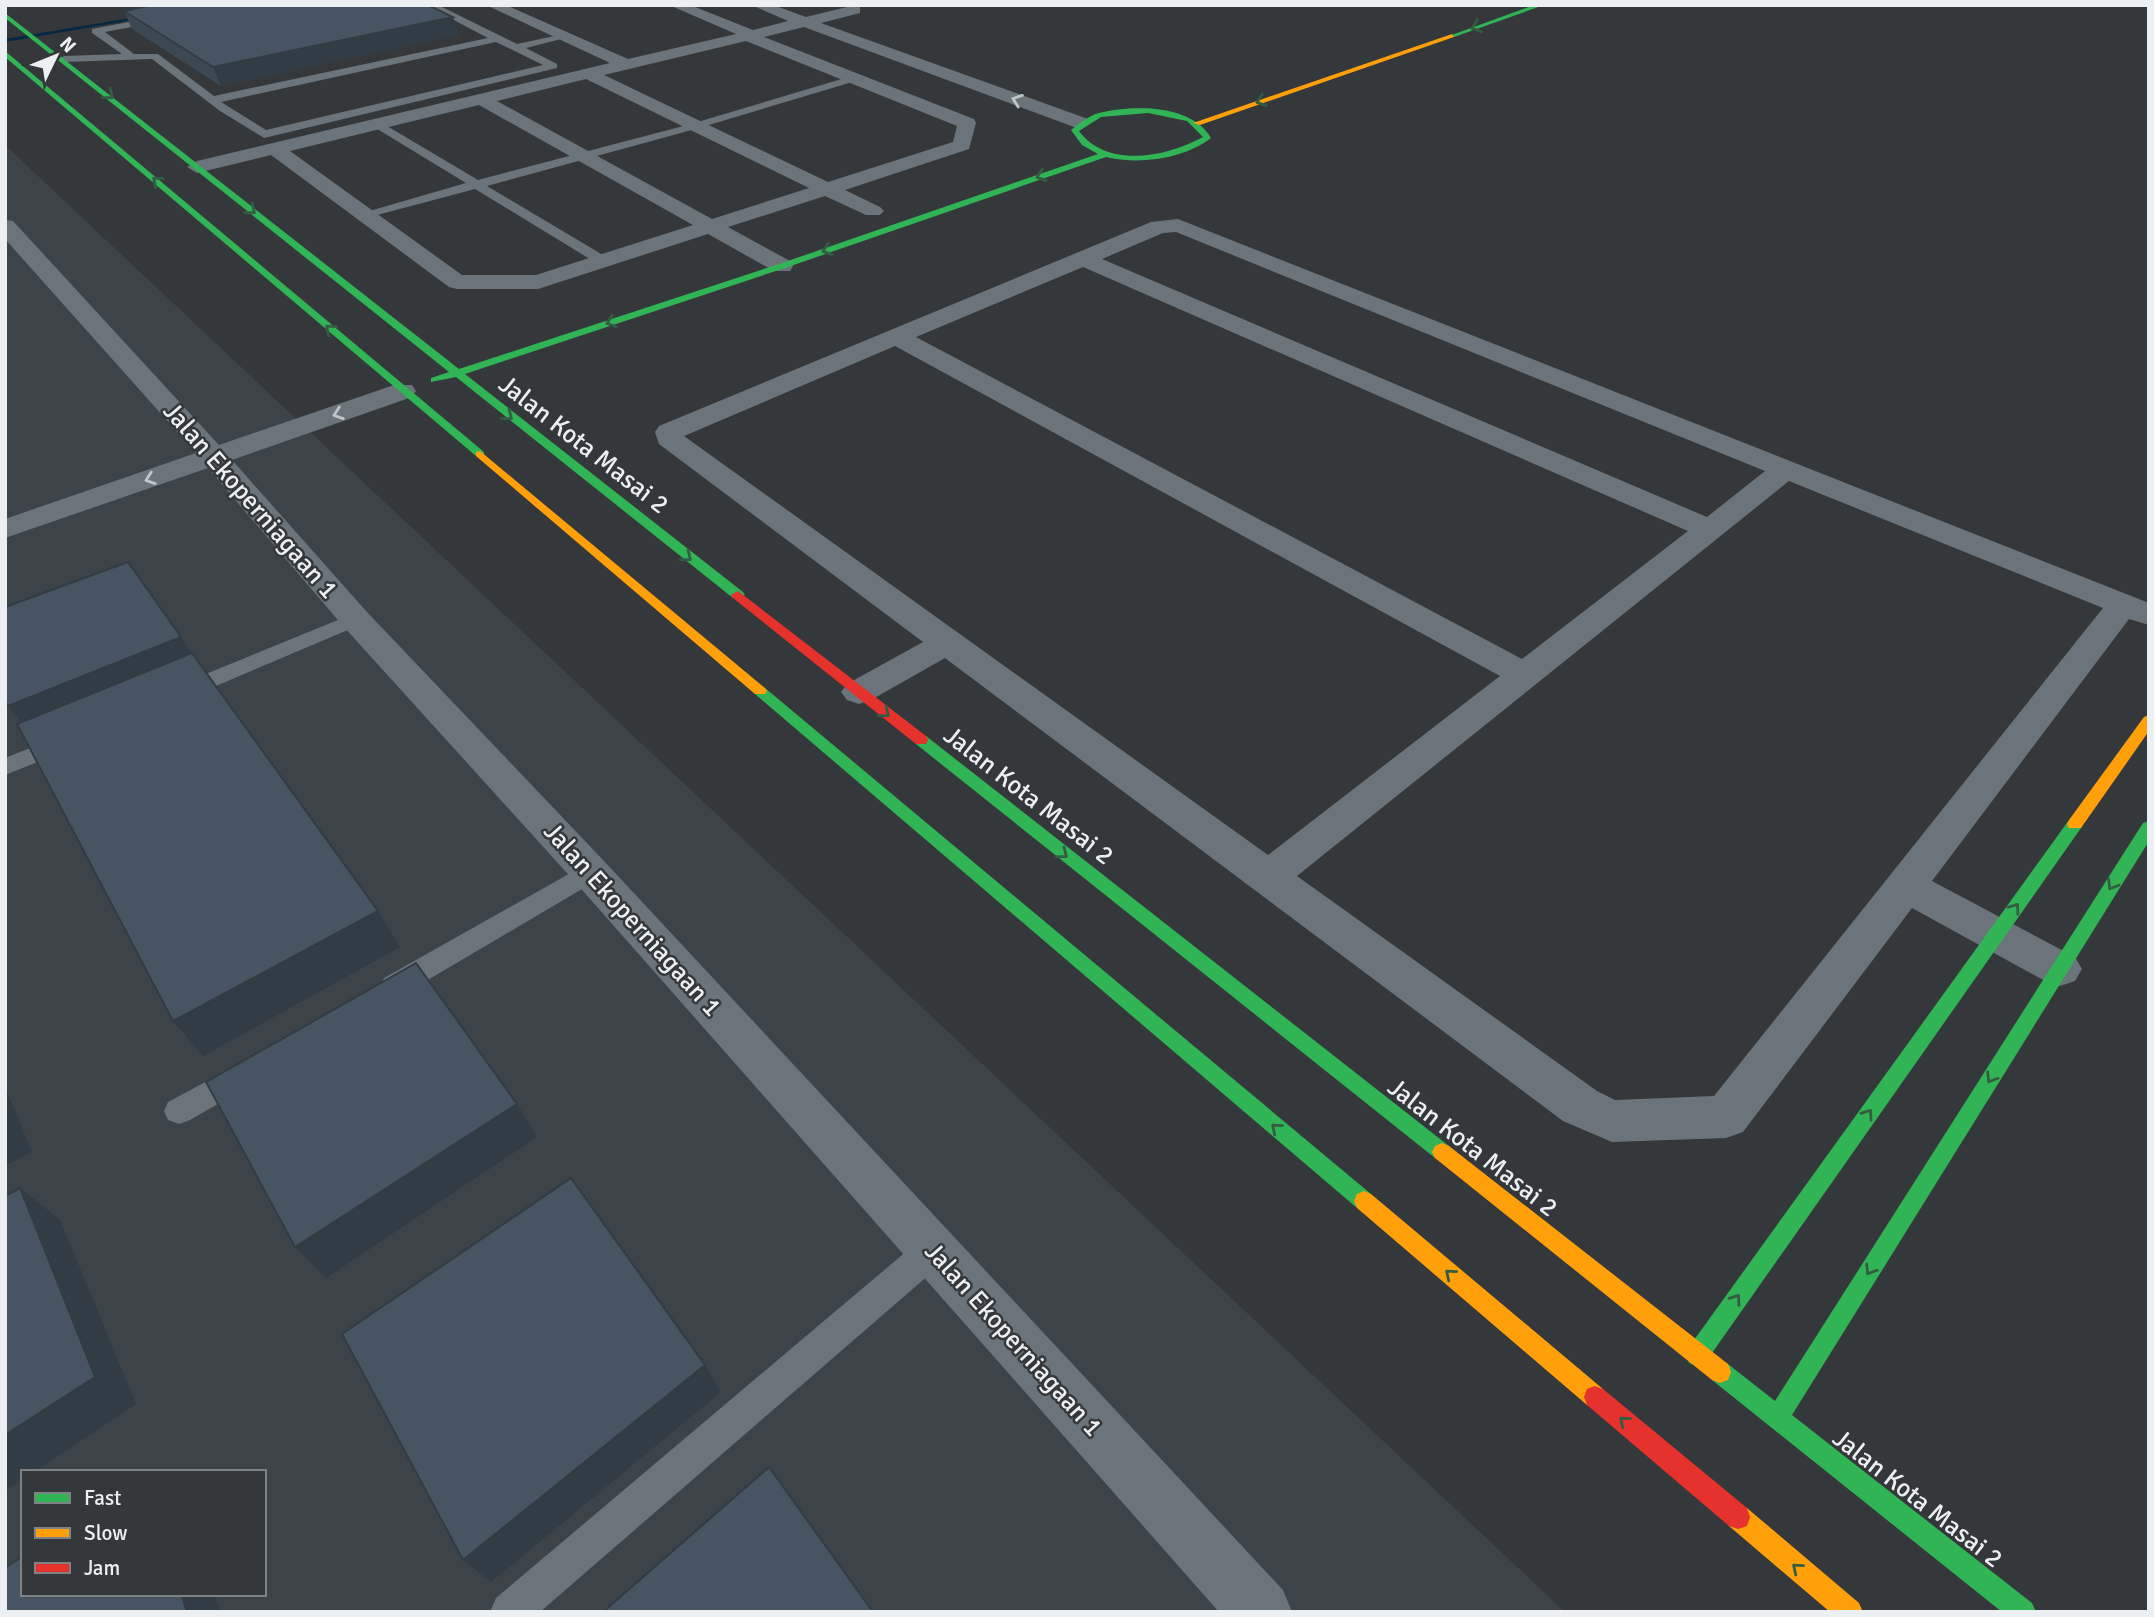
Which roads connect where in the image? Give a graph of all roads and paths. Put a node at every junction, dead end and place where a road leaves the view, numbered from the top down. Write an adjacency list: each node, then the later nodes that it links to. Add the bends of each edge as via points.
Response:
1 (430, 5): 15 (lane)
2 (493, 5): 14 (street)
3 (676, 5): 13 (street)
4 (758, 5): 12 (street)
5 (797, 5): 10 (street)
6 (1499, 5): 26 (main road)
7 (1541, 5): 29 (main road, one-way to 29)
8 (855, 10): 10 (street)
9 (5, 15): 19 (main road, Jalan Kota Masai 2)
10 (828, 16): 12 (street); 27 (street)
11 (167, 18): 18 (lane, via 96,32)
12 (805, 22): 13 (street); 28 (street, one-way to 12)
13 (750, 35): 20 (street); 22 (street)
14 (564, 37): 16 (lane); 20 (street)
15 (500, 38): 16 (lane); 24 (lane)
16 (518, 47): 23 (lane, via 553,66)
17 (5, 53): 52 (main road, Jalan Kota Masai 2, one-way to 17)
18 (130, 55): 19 (lane); 24 (lane, via 154,56)
19 (64, 59): 35 (main road, Jalan Kota Masai 2, one-way to 35)
20 (627, 65): 21 (street)
21 (589, 74): 25 (street); 31 (street)
22 (855, 78): 31 (lane); 37 (street, via 968,126 959,148)
23 (464, 88): 24 (lane, via 267,134 257,132); 25 (lane)
24 (213, 100)
25 (483, 100): 30 (street); 34 (street)
26 (1171, 114): 27 (main road); 29 (main road)
27 (1102, 115): 28 (main road)
28 (1081, 123): 33 (main road, via 1075,130 1074,146)
29 (1197, 123): 33 (main road, via 1207,138 1189,151 1149,158)
30 (378, 125): 32 (street); 36 (lane)
31 (695, 126): 34 (lane); 37 (street)
32 (275, 149): 35 (street); 39 (street)
33 (1106, 154): 48 (main road, one-way to 48)
34 (585, 156): 36 (lane); 41 (street)
35 (197, 167): 51 (main road, Jalan Kota Masai 2, one-way to 51)
36 (477, 185): 39 (lane); 47 (lane)
37 (827, 189): 38 (street); 41 (street)
38 (879, 209): 40 (main road)
39 (366, 214): 47 (street, via 461,282 533,284)
40 (848, 219)
41 (711, 226): 44 (street); 47 (street)
42 (6, 227): 54 (street, Jalan Ekoperniagaan 1)
43 (776, 242): 44 (main road)
44 (754, 250): 45 (main road); 48 (street)
45 (728, 258)
46 (1083, 259): 49 (street); 55 (street, via 1159,227 1188,228); 58 (street)
47 (603, 261)
48 (782, 266): 53 (main road, one-way to 53)
49 (895, 336): 61 (street, via 678,426 669,432 669,438); 62 (street)
50 (459, 348): 51 (main road)
51 (416, 368): 52 (main road, Jalan Kota Masai 2); 52 (main road); 53 (main road, Jalan Kota Masai 2); 53 (main road); 54 (street, one-way to 54); 82 (main road, Jalan Kota Masai 2, one-way to 51)
52 (382, 373): 54 (street)
53 (455, 373): 63 (main road, Jalan Kota Masai 2, one-way to 63)
54 (205, 446): 56 (street); 57 (street, one-way to 57); 60 (street, Jalan Ekoperniagaan 1)
55 (1786, 469): 58 (street); 59 (street)
56 (31, 492)
57 (5, 528)
58 (1710, 529): 62 (street)
59 (2136, 610): 71 (street)
60 (355, 619): 64 (lane); 69 (street, Jalan Ekoperniagaan 1)
61 (948, 642): 63 (street); 70 (street)
62 (1525, 675): 70 (street)
63 (859, 692): 78 (main road, Jalan Kota Masai 2, one-way to 78)
64 (168, 698)
65 (2149, 720): 72 (main road, one-way to 65)
66 (80, 735): 67 (lane)
67 (5, 767)
68 (2149, 827): 73 (main road, one-way to 73)
69 (590, 872): 74 (lane); 77 (street, Jalan Ekoperniagaan 1)
70 (1268, 877): 71 (street, via 1580,1106 1612,1121 1726,1117)
71 (1905, 886): 72 (street)
72 (1996, 934): 73 (street); 78 (main road, one-way to 72)
73 (2060, 969): 79 (main road, one-way to 79)
74 (366, 1002)
75 (260, 1064): 76 (lane)
76 (179, 1111)
77 (933, 1250): 80 (lane); 81 (street, Jalan Ekoperniagaan 1)
78 (1697, 1354): 79 (main road, Jalan Kota Masai 2)
79 (1777, 1418): 83 (main road, Jalan Kota Masai 2)
80 (510, 1612)
81 (1261, 1612)
82 (1850, 1612)
83 (2023, 1612)

